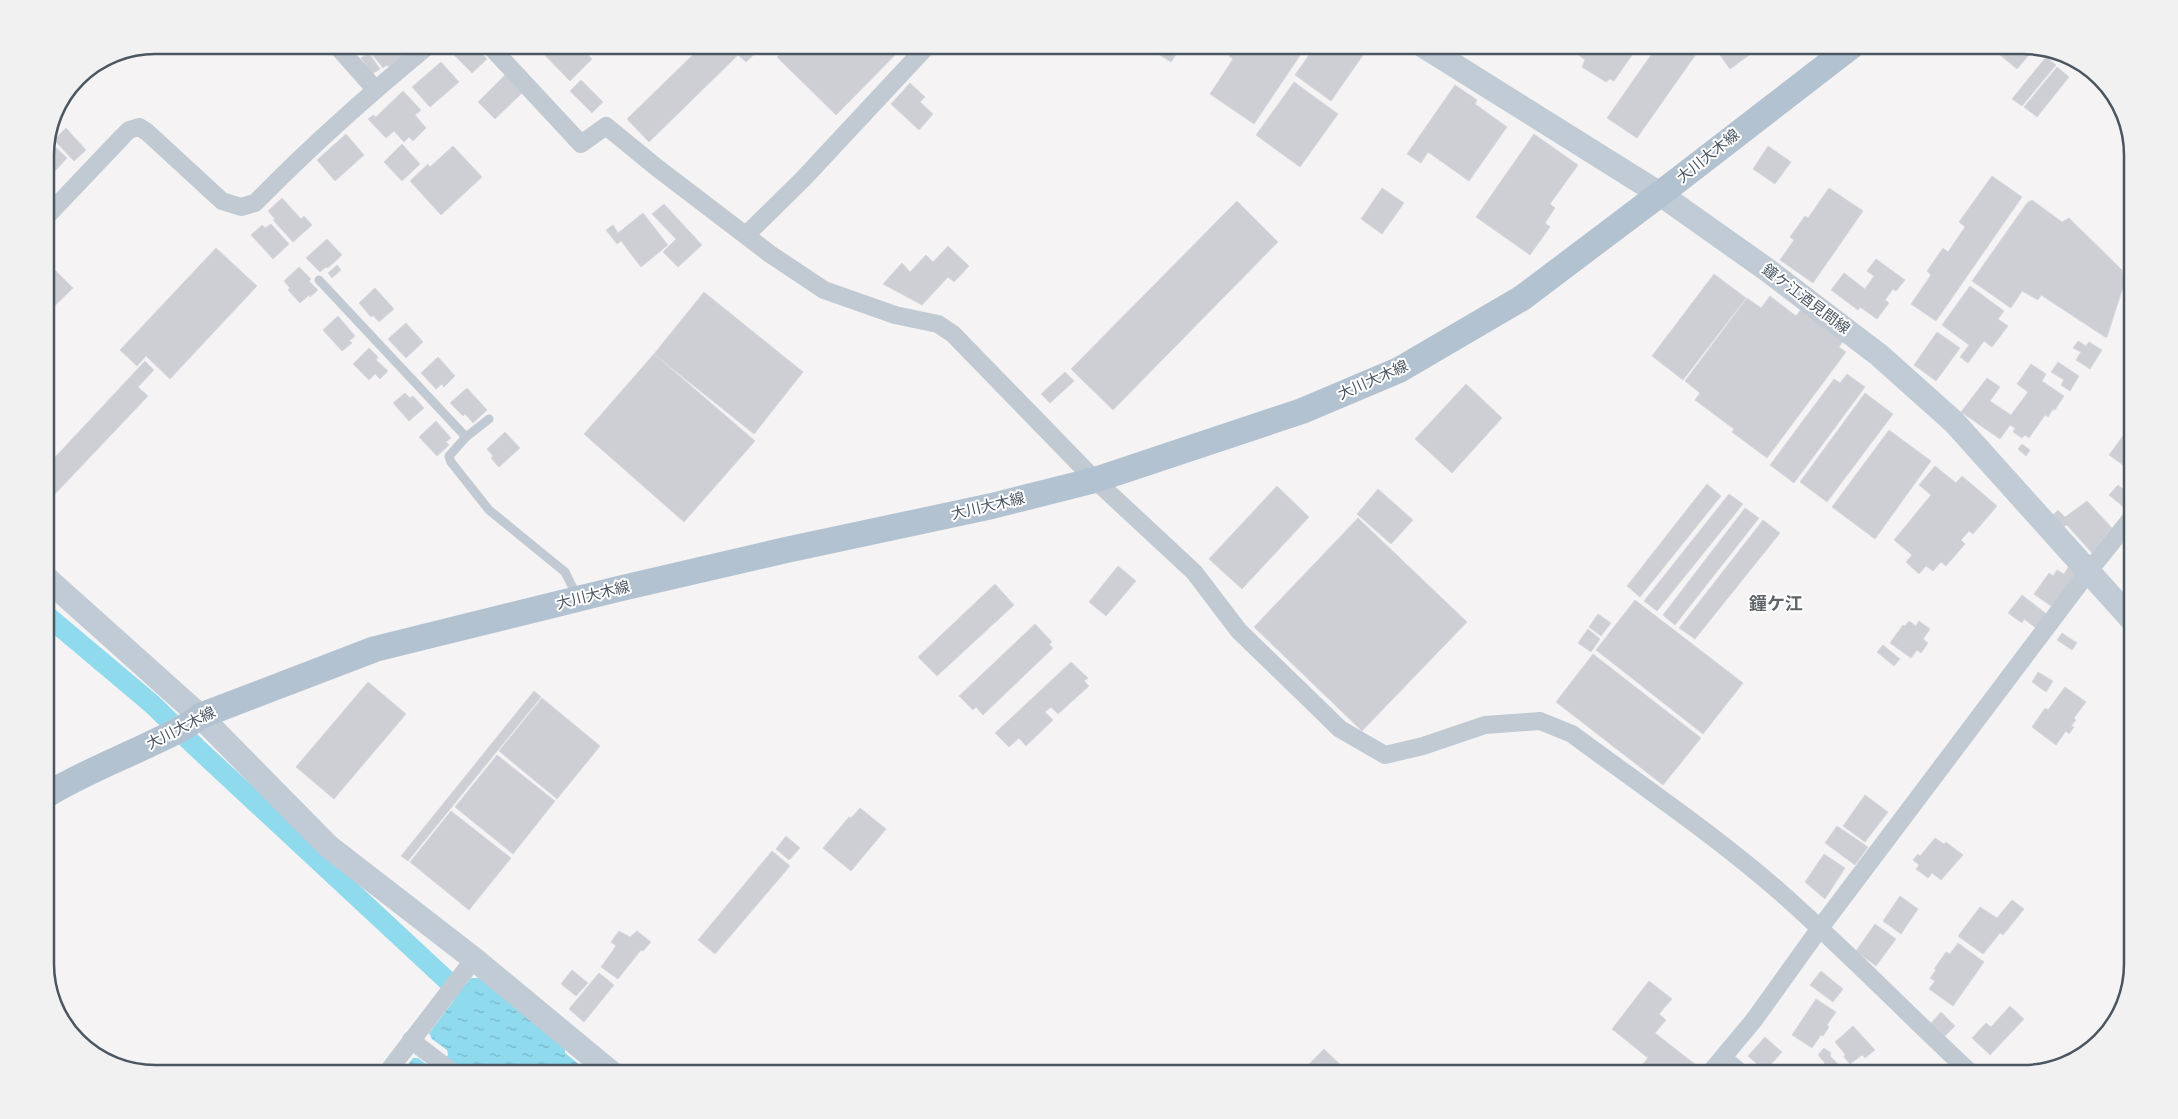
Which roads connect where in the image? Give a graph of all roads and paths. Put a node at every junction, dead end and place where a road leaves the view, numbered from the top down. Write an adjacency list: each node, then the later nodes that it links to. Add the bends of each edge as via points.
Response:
1 (344, 54): 7 (street)
2 (418, 54): 7 (street)
3 (497, 54): 10 (street, via 581,144 606,126)
4 (920, 54): 10 (street)
5 (1436, 54): 8 (main road, 鐘ケ江酒見間線)
6 (1841, 54): 8 (main road, 大川大木線)
7 (375, 89): 9 (street, via 255,203 241,207 222,201 139,127 129,130)
8 (1660, 194): 14 (main road, 大川大木線, via 1522,298 1399,370 1302,410); 16 (main road, 鐘ケ江酒見間線, via 1879,355 1954,422)
9 (54, 209)
10 (746, 235): 14 (street, via 824,290 894,314 938,324 953,334)
11 (319, 280): 13 (lane)
12 (489, 419): 13 (lane)
13 (466, 437): 18 (lane, via 449,456 450,462 490,510 565,572)
14 (1095, 480): 18 (main road, 大川大木線); 22 (street, via 1194,572 1239,631 1340,729 1385,755 1485,726 1540,721 1572,734 1727,850)
15 (2124, 527): 16 (street)
16 (2089, 571): 19 (main road, 鐘ケ江酒見間線); 22 (street)
17 (54, 585): 20 (main road)
18 (578, 598): 20 (main road, 大川大木線, via 375,649)
19 (2124, 611)
20 (197, 719): 21 (main road, 大川大木線); 23 (main road, via 328,846)
21 (54, 791)
22 (1820, 928): 25 (street); 31 (street)
23 (470, 964): 24 (street, via 442,1000); 28 (main road)
24 (416, 1044): 26 (street); 27 (street)
25 (1723, 1058): 29 (street); 30 (street)
26 (395, 1065)
27 (443, 1065)
28 (601, 1065)
29 (1717, 1065)
30 (1731, 1065)
31 (1963, 1065)

